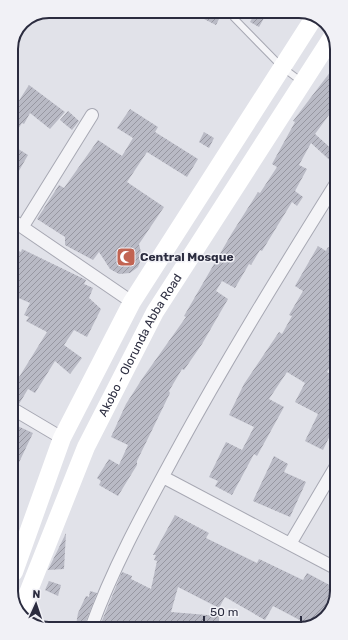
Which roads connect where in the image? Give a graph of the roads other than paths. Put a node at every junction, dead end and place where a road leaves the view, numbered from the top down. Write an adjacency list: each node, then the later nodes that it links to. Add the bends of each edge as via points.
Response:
1 (234, 18): 4 (lane)
2 (312, 21): 4 (main road)
3 (329, 42): 5 (main road, Akobo - Olorunda Abba Road)
4 (282, 67): 5 (lane); 10 (main road)
5 (303, 84): 12 (main road, Akobo - Olorunda Abba Road, via 160,305)
6 (92, 115): 8 (street)
7 (330, 193): 16 (street, via 211,389)
8 (18, 222)
9 (18, 224): 10 (street)
10 (132, 302): 11 (main road)
11 (118, 329): 12 (main road); 14 (main road)
12 (140, 341): 20 (main road, Akobo - Olorunda Abba Road, via 86,447)
13 (18, 412): 14 (street)
14 (62, 438): 18 (main road)
15 (330, 476): 17 (street)
16 (163, 477): 17 (street); 21 (street, via 115,567)
17 (290, 544): 19 (street)
18 (18, 561)
19 (330, 565)
20 (22, 607)
21 (93, 622)

